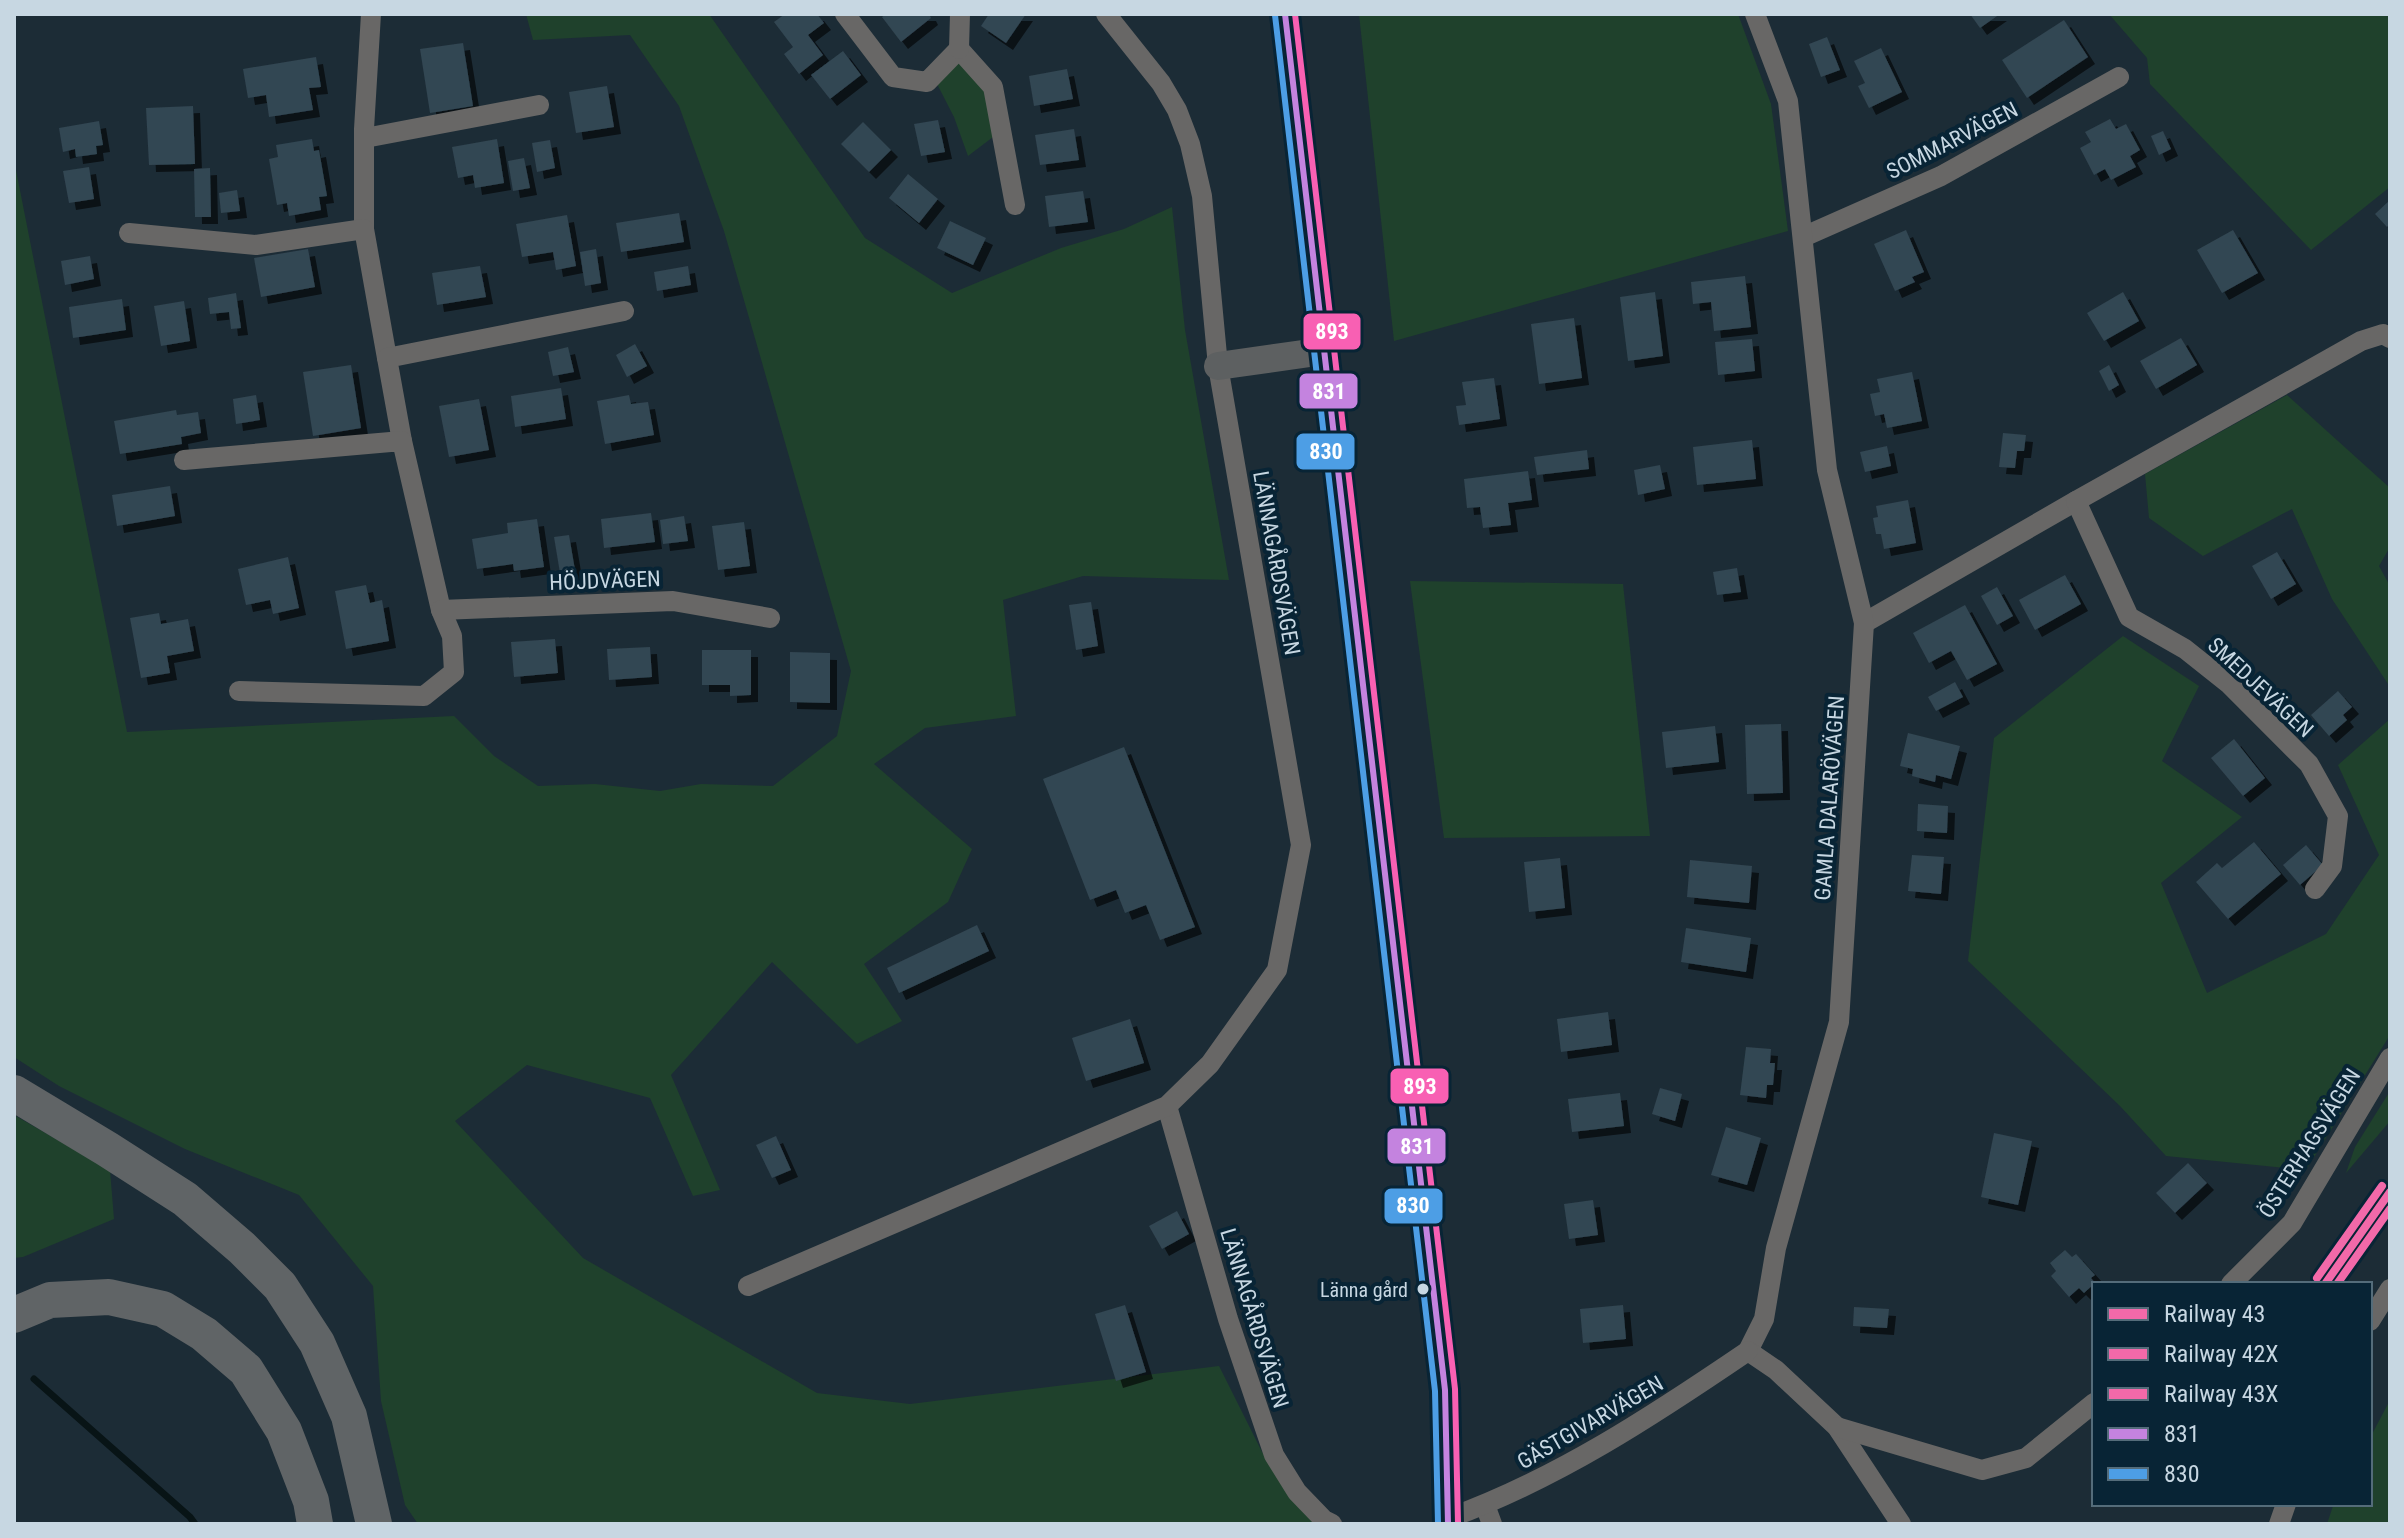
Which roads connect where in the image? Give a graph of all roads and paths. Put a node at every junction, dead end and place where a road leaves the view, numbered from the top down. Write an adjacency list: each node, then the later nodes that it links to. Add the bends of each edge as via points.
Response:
1 (371, 14): 10 (street)
2 (845, 14): 7 (street, via 893,77 927,82)
3 (960, 14): 7 (street)
4 (1106, 14): 19 (street, LÄNNAGÅRDSVÄGEN, via 1161,83 1190,144 1202,196)
5 (1285, 14): 17 (street)
6 (1755, 14): 14 (street, GAMLA DALARÖVÄGEN, via 1788,101)
7 (959, 49): 11 (street, via 993,87)
8 (2119, 77): 14 (street, SOMMARVÄGEN, via 1941,176)
9 (539, 105): 10 (street)
10 (365, 138): 12 (street)
11 (1015, 205)
12 (364, 229): 13 (street, via 256,245); 18 (street)
13 (129, 233)
14 (1803, 237): 25 (street, GAMLA DALARÖVÄGEN, via 1827,470)
15 (624, 311): 18 (street)
16 (2390, 338): 22 (street, via 2383,334 2361,341)
17 (1324, 351): 19 (street); 40 (street, via 1445,1390)
18 (387, 358): 20 (street)
19 (1218, 366): 30 (street, LÄNNAGÅRDSVÄGEN, via 1301,845 1277,970 1210,1064)
20 (402, 441): 21 (street); 23 (street)
21 (184, 460)
22 (2076, 501): 25 (street); 27 (street, SMEDJEVÄGEN, via 2129,617 2185,649 2229,684 2309,764 2338,816 2332,866)
23 (441, 610): 24 (street, HÖJDVÄGEN, via 673,601); 26 (street, via 452,636 454,672 424,696)
24 (770, 618)
25 (1864, 623): 36 (street, GAMLA DALARÖVÄGEN, via 1839,1022 1776,1248 1764,1319)
26 (239, 691)
27 (2315, 889)
28 (2390, 1058): 31 (street, ÖSTERHAGSVÄGEN, via 2292,1223)
29 (14, 1093): 42 (highway, via 185,1199 280,1286 317,1343 349,1416)
30 (1167, 1106): 32 (street, LÄNNAGÅRDSVÄGEN); 43 (street, LÄNNAGÅRDSVÄGEN, via 1228,1319 1274,1455 1297,1492)
31 (2233, 1282)
32 (748, 1286)
33 (2390, 1289): 35 (street)
34 (14, 1315): 41 (highway, via 50,1300 109,1297 163,1309 204,1334 246,1370 284,1431)
35 (2372, 1318)
36 (1748, 1351): 38 (street); 39 (street, GÄSTGIVARVÄGEN)
37 (2092, 1405): 38 (street, via 2026,1458 1982,1470)
38 (1837, 1427): 44 (street)
39 (1489, 1514): 40 (street, GÄSTGIVARVÄGEN)
40 (1448, 1521)
41 (315, 1524)
42 (374, 1524)
43 (1332, 1524)
44 (1901, 1524)

